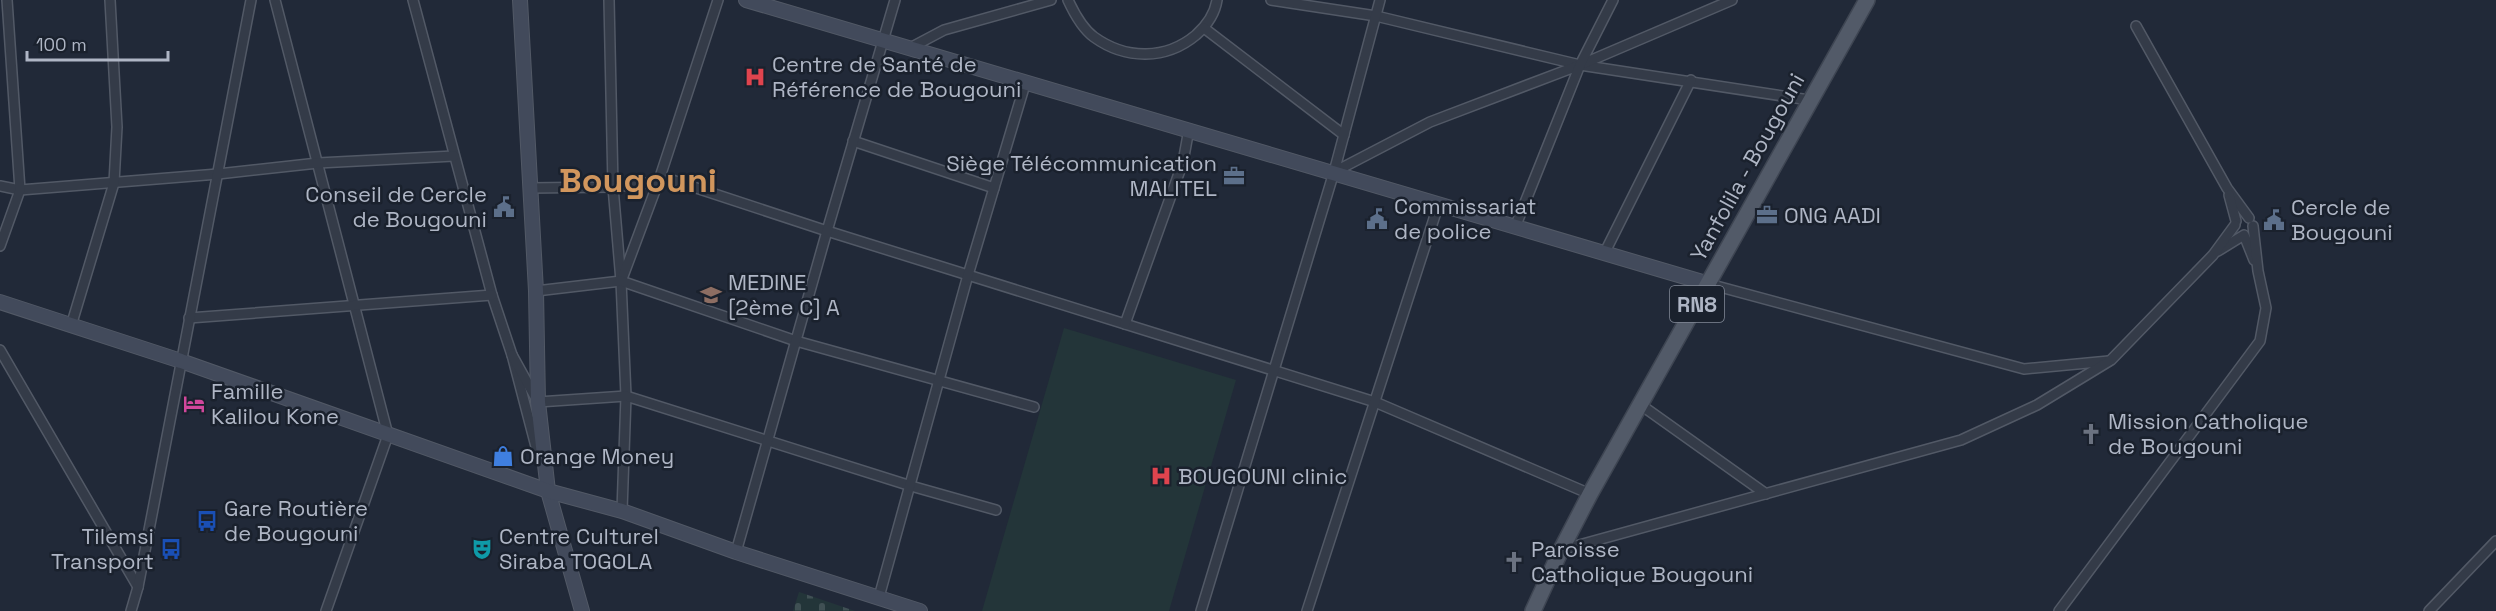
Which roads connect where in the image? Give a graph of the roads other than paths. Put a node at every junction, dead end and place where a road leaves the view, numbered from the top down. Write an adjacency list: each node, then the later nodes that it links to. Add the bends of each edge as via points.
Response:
1 (7, 0): 42 (street)
2 (110, 0): 36 (street, via 117,127)
3 (252, 0): 34 (street)
4 (275, 0): 32 (street)
5 (413, 0): 31 (street)
6 (520, 0): 39 (street)
7 (609, 0): 38 (street)
8 (718, 0): 35 (street)
9 (746, 0): 22 (street)
10 (895, 0): 22 (street)
11 (1052, 0): 23 (street, via 944,30)
12 (1068, 0): 21 (street, via 1093,37 1126,54 1162,54 1185,44)
13 (1217, 0): 21 (street)
14 (1271, 0): 19 (street)
15 (1380, 0): 19 (street)
16 (1613, 0): 24 (street)
17 (1732, 0): 24 (street)
18 (1867, 0): 27 (main road, Yanfolila - Bougouni / RN8)
19 (1376, 16): 24 (street); 29 (street)
20 (2136, 26): 41 (street)
21 (1204, 28): 29 (street)
22 (882, 41): 23 (street); 30 (street)
23 (910, 48): 26 (street)
24 (1580, 65): 25 (street); 33 (street, via 1430,122); 46 (street)
25 (1691, 80): 27 (street); 50 (street)
26 (1026, 81): 28 (street); 40 (street)
27 (1809, 100): 55 (main road, Yanfolila - Bougouni / RN8)
28 (1189, 129): 33 (street); 61 (street, via 1183,162)
29 (1344, 135): 33 (street)
30 (854, 141): 40 (street); 47 (street)
31 (454, 156): 32 (street); 57 (street)
32 (318, 162): 34 (street); 59 (street)
33 (1334, 172): 43 (street); 68 (street)
34 (218, 174): 36 (street); 60 (street)
35 (659, 180): 38 (street); 47 (street, via 672,180); 54 (street)
36 (114, 183): 42 (street); 62 (street)
37 (0, 186): 42 (street)
38 (613, 187): 39 (street); 54 (street)
39 (530, 188): 56 (street)
40 (994, 188): 53 (street)
41 (2227, 188): 44 (street); 45 (street)
42 (20, 190): 49 (street)
43 (1439, 203): 46 (street); 72 (street)
44 (2251, 222): 45 (street, via 2242,217); 48 (street, via 2250,232); 52 (street)
45 (2236, 223): 48 (street); 51 (street)
46 (1516, 225): 50 (street)
47 (827, 231): 53 (street); 63 (street)
48 (2244, 235): 51 (street); 52 (street)
49 (0, 246)
50 (1605, 252): 55 (street)
51 (2213, 255): 66 (street)
52 (2258, 271): 95 (street, via 2266,308 2260,340)
53 (968, 275): 61 (street); 69 (street)
54 (621, 281): 56 (street); 63 (street); 70 (street)
55 (1709, 284): 66 (street, via 2024,369); 73 (main road, Yanfolila - Bougouni / RN8)
56 (536, 291): 71 (street)
57 (492, 295): 59 (street); 65 (street)
58 (0, 302): 62 (street)
59 (354, 307): 60 (street); 75 (street)
60 (189, 318): 67 (street)
61 (1125, 324): 68 (street)
62 (71, 326): 67 (street)
63 (796, 340): 69 (street); 76 (street)
64 (0, 350): 86 (street)
65 (512, 355): 71 (street); 78 (street)
66 (2111, 360): 80 (street, via 2037,405 1961,440)
67 (181, 361): 75 (street); 86 (street)
68 (1274, 371): 72 (street); 93 (street)
69 (940, 381): 74 (street); 77 (street)
70 (626, 396): 71 (street); 76 (street); 82 (street)
71 (538, 402): 78 (street)
72 (1375, 402): 79 (street); 94 (street)
73 (1641, 405): 79 (main road, Yanfolila - Bougouni / RN8); 80 (street)
74 (1034, 407)
75 (388, 435): 78 (street); 90 (street)
76 (768, 440): 77 (street); 85 (street)
77 (911, 486): 81 (street); 87 (street)
78 (548, 491): 82 (street); 91 (street)
79 (1590, 494): 84 (main road, Yanfolila - Bougouni / RN8)
80 (1766, 494): 84 (street)
81 (996, 510)
82 (622, 511): 85 (street)
83 (2496, 541): 96 (street)
84 (1561, 550): 88 (main road, Yanfolila - Bougouni / RN8)
85 (736, 552): 87 (street)
86 (138, 587): 89 (street)
87 (879, 597): 92 (street)
88 (1536, 609)
89 (131, 611)
90 (326, 611)
91 (582, 611)
92 (920, 611)
93 (1201, 611)
94 (1307, 611)
95 (2059, 611)
96 (2429, 611)

